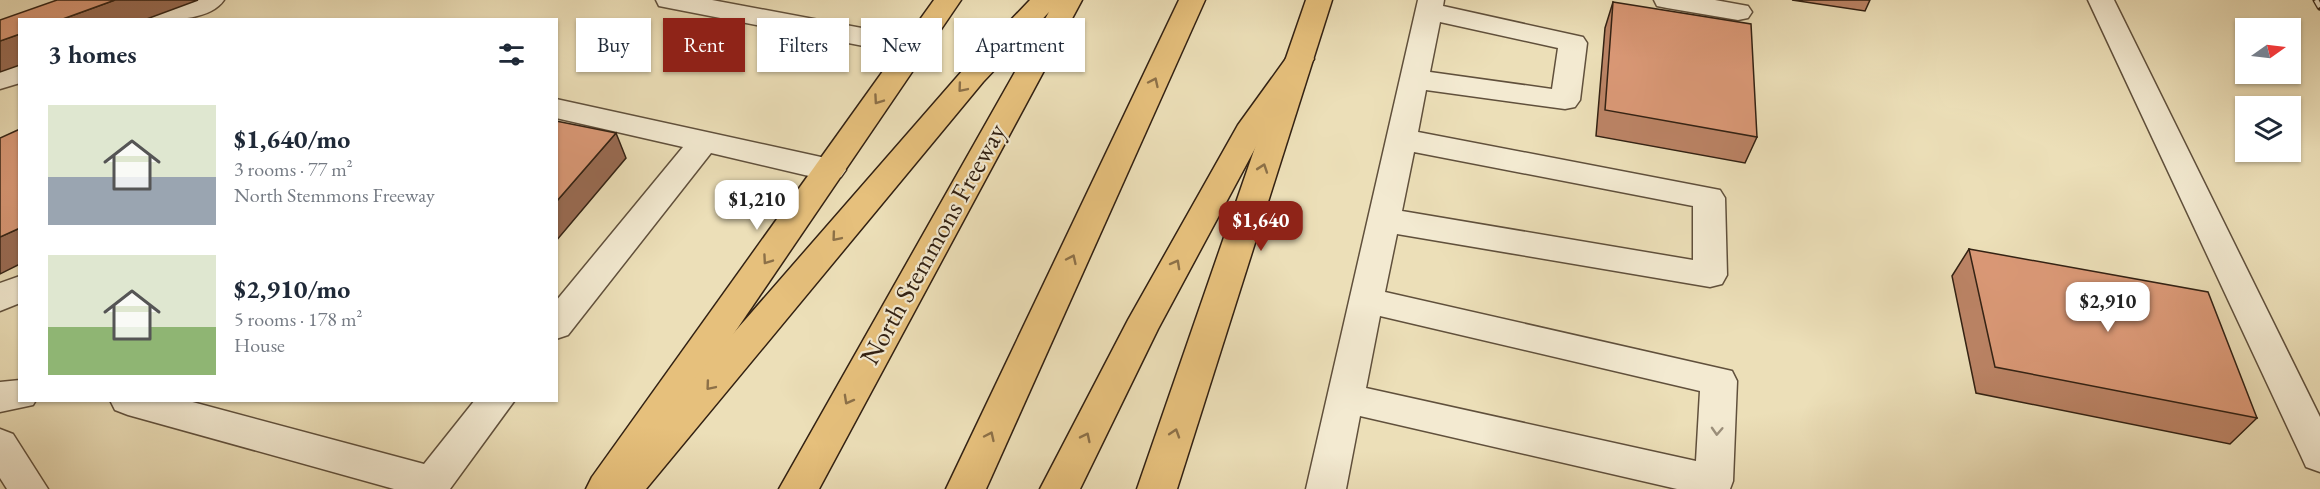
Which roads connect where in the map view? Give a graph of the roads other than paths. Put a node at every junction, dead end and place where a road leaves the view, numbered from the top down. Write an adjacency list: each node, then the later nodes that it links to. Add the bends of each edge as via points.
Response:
1 (211, 0): 13 (lane)
2 (669, 0): 14 (lane)
3 (813, 0): 15 (lane)
4 (948, 0): 16 (main road)
5 (1045, 0): 42 (main road, one-way to 42, via 973,75)
6 (1069, 0): 43 (main road, North Stemmons Freeway, one-way to 43)
7 (1192, 0): 44 (main road, one-way to 7)
8 (1320, 0): 17 (main road)
9 (1667, 0): 12 (lane)
10 (2101, 0): 38 (lane)
11 (1429, 6): 20 (lane); 20 (lane, via 1573,43 1565,100)
12 (1738, 12)
13 (165, 18)
14 (767, 18)
15 (798, 18)
16 (935, 18)
17 (1300, 59): 45 (main road, one-way to 17, via 1140,329 1253,125); 46 (main road, one-way to 17)
18 (898, 72): 25 (main road, one-way to 25)
19 (18, 74): 21 (lane)
20 (1414, 79): 23 (lane)
21 (0, 80)
22 (558, 108): 24 (lane)
23 (1401, 139): 26 (lane); 26 (lane, via 1709,198 1710,275)
24 (704, 141): 25 (lane); 28 (lane)
25 (830, 170): 41 (main road, one-way to 41)
26 (1383, 220): 30 (lane)
27 (18, 289): 29 (lane)
28 (567, 297): 31 (lane)
29 (0, 298)
30 (1366, 300): 34 (lane); 34 (lane, one-way to 34, via 1719,381 1714,481)
31 (558, 321)
32 (18, 395): 33 (lane)
33 (0, 397)
34 (1345, 398): 47 (lane)
35 (135, 402): 39 (lane)
36 (495, 402): 39 (lane)
37 (0, 445): 40 (lane)
38 (2320, 456)
39 (429, 486)
40 (26, 488)
41 (606, 489)
42 (622, 489)
43 (799, 489)
44 (966, 489)
45 (1060, 489)
46 (1157, 489)
47 (1326, 489)

